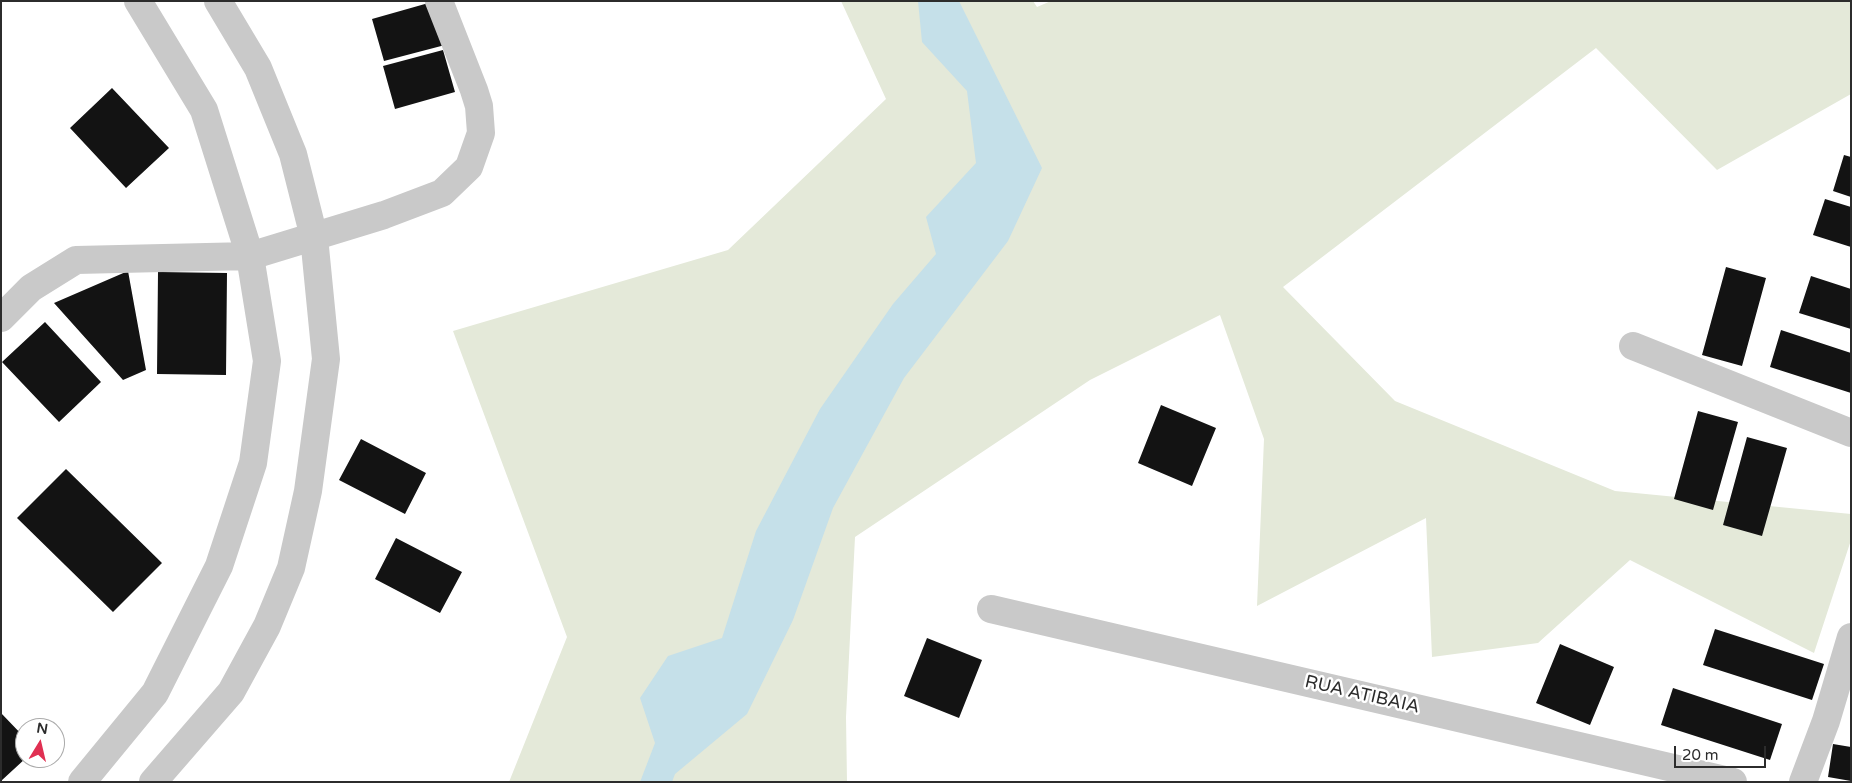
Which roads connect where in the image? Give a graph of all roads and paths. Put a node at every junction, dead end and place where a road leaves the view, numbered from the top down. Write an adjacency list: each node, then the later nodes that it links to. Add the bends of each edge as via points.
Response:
1 (138, 1): 5 (street, via 204,110)
2 (218, 1): 4 (street, via 258,68 293,154)
3 (439, 1): 4 (street, via 479,106 481,133 469,167 442,193)
4 (314, 237): 5 (street); 12 (street, via 326,359 308,491 291,568 267,626 231,692)
5 (250, 256): 6 (street, via 76,260 31,288); 11 (street, via 267,361 253,463 219,566 155,693)
6 (1, 318)
7 (1634, 346): 8 (street)
8 (1851, 433)
9 (992, 609): 13 (street, RUA ATIBAIA)
10 (1851, 637): 14 (street, via 1826,721)
11 (82, 782)
12 (154, 782)
13 (1733, 782)
14 (1803, 782)

